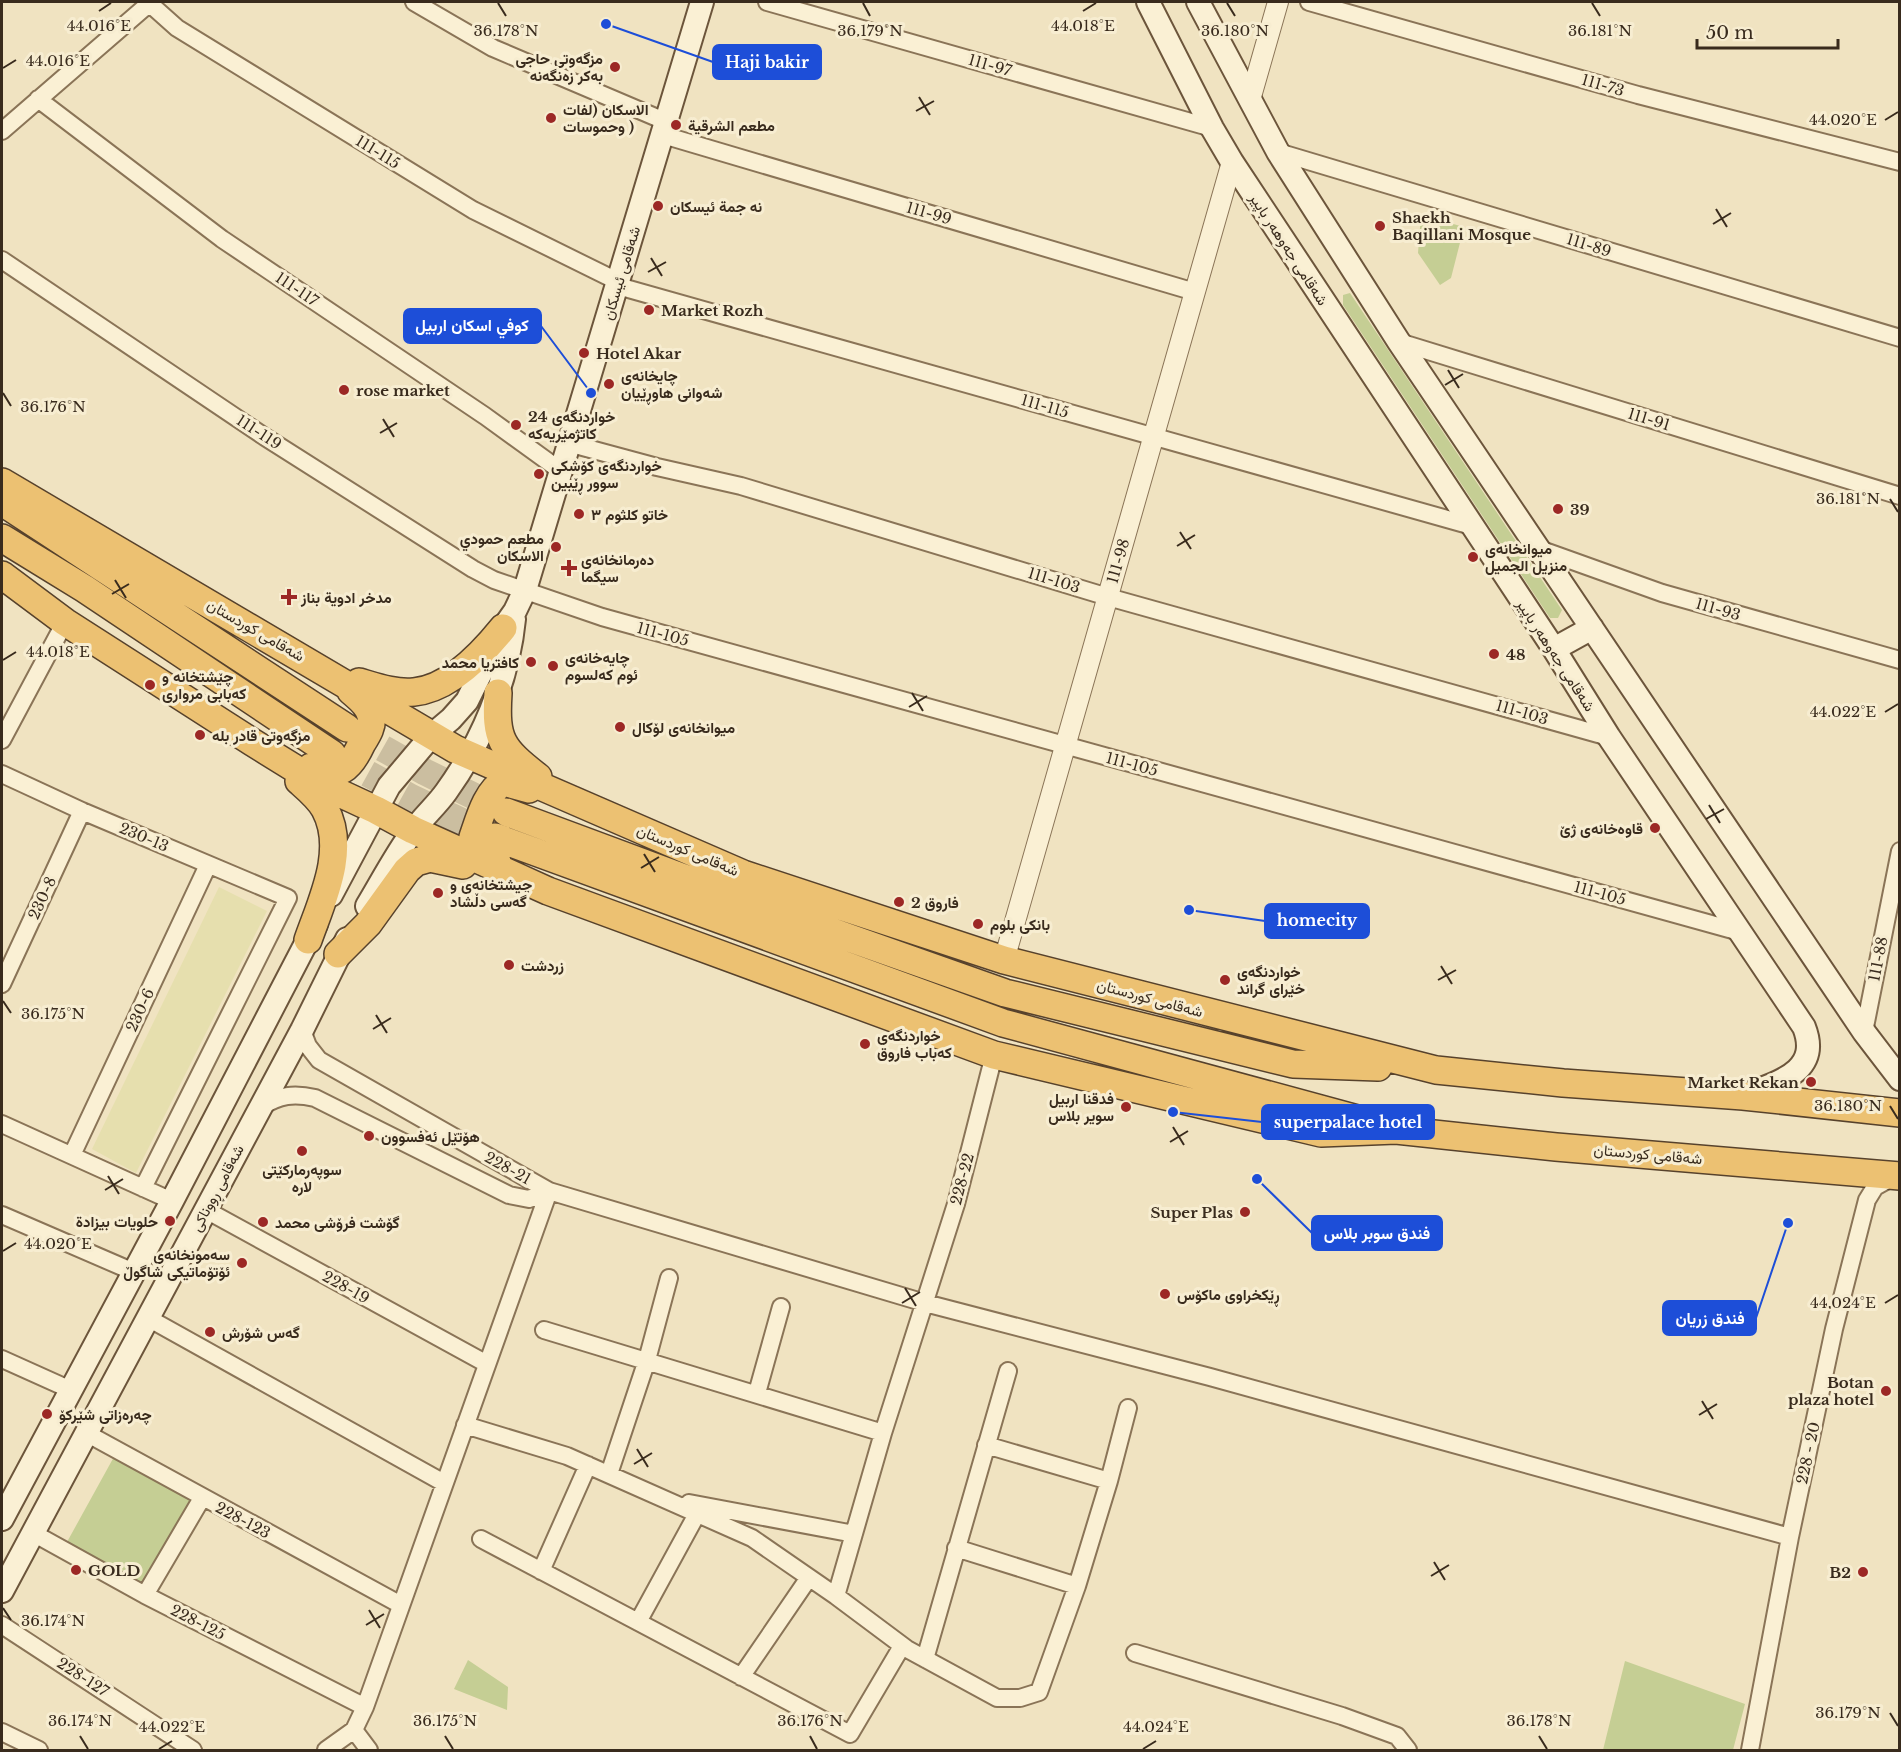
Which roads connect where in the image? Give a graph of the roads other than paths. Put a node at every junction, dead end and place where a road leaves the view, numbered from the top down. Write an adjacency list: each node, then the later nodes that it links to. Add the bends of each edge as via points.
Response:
1 (150, 2): 9 (street); 18 (street, 111-115, via 177,28 473,210)
2 (414, 2): 12 (street, 111-99, via 493,48)
3 (702, 2): 12 (main road, شەقامی ئیسکان)
4 (767, 2): 11 (street, 111-97)
5 (1148, 2): 11 (main road, شەقامی جەوهەر باپیر)
6 (1198, 2): 10 (main road)
7 (1278, 2): 10 (street)
8 (1309, 2): 16 (street, 111-73, via 1638,95)
9 (39, 99): 13 (street); 24 (street, 111-117, via 222,239)
10 (1250, 100): 14 (main road)
11 (1212, 128): 15 (main road, شەقامی جەوهەر باپیر)
12 (665, 129): 18 (main road, شەقامی ئیسکان); 19 (street, 111-99)
13 (2, 131)
14 (1278, 152): 20 (street, 111-89); 21 (main road)
15 (1232, 162): 19 (street, 111-98); 28 (main road, شەقامی جەوهەر باپیر)
16 (1899, 162)
17 (2, 260): 32 (street, 111-119, via 265,437 473,569)
18 (618, 284): 22 (street, 111-115); 23 (main road, شەقامی ئیسکان)
19 (1195, 292): 22 (street, 111-98)
20 (1899, 338)
21 (1399, 342): 26 (street, 111-91); 30 (main road)
22 (1154, 436): 28 (street, 111-115); 33 (street, 111-98)
23 (568, 443): 24 (main road, شەقامی ئیسکان); 33 (street, 111-103, via 741,486)
24 (561, 471): 32 (main road, شەقامی ئیسکان)
25 (2, 482): 39 (highway, شەقامی کوردستان)
26 (1899, 496)
27 (2, 502): 42 (highway, شەقامی کوردستان)
28 (1472, 526): 37 (main road, شەقامی جەوهەر باپیر)
29 (2, 538): 48 (highway)
30 (1539, 549): 36 (main road); 38 (street, 111-93, via 1662,593)
31 (2, 575): 35 (highway, شەقامی کوردستان)
32 (525, 590): 34 (main road, شەقامی ئیسکان); 47 (street, 111-105, via 602,617)
33 (1108, 597): 44 (street, 111-103); 47 (street, 111-98)
34 (509, 619): 39 (highway, via 473,661 424,690 382,688); 40 (main road, شەقامی ئیسکان, via 512,643); 43 (main road, شەقامی ئیسکان, via 466,701)
35 (65, 622): 41 (highway, شەقامی کوردستان); 45 (street)
36 (1593, 628): 37 (main road); 68 (main road)
37 (1554, 649): 44 (main road, شەقامی جەوهەر باپیر)
38 (1899, 660)
39 (329, 673): 41 (highway, via 363,701 371,717 370,728 354,760 342,770 320,771); 43 (highway, شەقامی کوردستان)
40 (498, 693): 49 (main road, شەقامی ئیسکان); 52 (highway, via 496,723 513,757)
41 (220, 722): 46 (highway, شەقامی کوردستان)
42 (347, 728)
43 (432, 735): 49 (highway, شەقامی کوردستان); 53 (main road, شەقامی ئیسکان, via 389,786)
44 (1609, 737): 62 (main road, شەقامی جەوهەر باپیر)
45 (2, 740)
46 (252, 742): 53 (highway, شەقامی کوردستان, via 320,784); 63 (highway, via 312,793 331,823 333,857)
47 (1065, 745): 62 (street, 111-105); 65 (street, 111-98)
48 (332, 754)
49 (470, 756): 51 (main road, شەقامی ئیسکان); 52 (highway, شەقامی کوردستان)
50 (2, 774): 54 (street, 230-13)
51 (445, 793): 57 (main road, شەقامی ڕووناکی)
52 (566, 796): 56 (highway, شەقامی کوردستان)
53 (376, 810): 57 (highway, شەقامی کوردستان); 63 (main road)
54 (82, 811): 60 (street, 230-13); 66 (street, 230-8)
55 (506, 812): 70 (highway, شەقامی کوردستان, via 1005,993 1293,1064)
56 (621, 820): 61 (highway, via 513,783 497,786 474,835 477,848); 65 (highway, شەقامی کوردستان, via 743,874)
57 (413, 830): 61 (highway, شەقامی کوردستان); 64 (main road, شەقامی ڕووناکی)
58 (495, 837): 76 (highway, شەقامی کوردستان, via 1003,1023)
59 (1899, 851): 68 (street, 111-88)
60 (208, 865): 77 (street, 230-6); 79 (street, 230-13, via 288,898)
61 (548, 891): 64 (highway, via 450,861 423,859 408,870 368,924); 69 (highway, شەقامی کوردستان)
62 (1740, 932): 72 (main road, شەقامی جەوهەر باپیر, via 1804,1028 1808,1042 1803,1065 1792,1076)
63 (308, 940): 81 (main road)
64 (338, 954): 67 (main road, شەقامی ڕووناکی)
65 (1004, 960): 70 (highway, شەقامی کوردستان)
66 (2, 984)
67 (302, 1029): 73 (main road, شەقامی ڕووناکی); 80 (street, 228-21, via 319,1060)
68 (1864, 1032): 71 (main road)
69 (994, 1055): 76 (highway, شەقامی کوردستان, via 1321,1133); 86 (street, 228-22)
70 (1436, 1070): 72 (highway, شەقامی کوردستان)
71 (1899, 1079)
72 (1743, 1096): 74 (highway, شەقامی کوردستان)
73 (261, 1107): 80 (street, 228-21, via 282,1096 315,1098 509,1195 529,1199); 82 (main road, شەقامی ڕووناکی)
74 (1899, 1113)
75 (2, 1124): 77 (street)
76 (1396, 1130): 78 (highway, شەقامی کوردستان)
77 (72, 1155): 79 (street)
78 (1899, 1176): 111 (street, 228 - 20, via 1875,1187 1867,1200 1834,1329)
79 (143, 1188): 81 (street)
80 (549, 1191): 86 (street); 92 (street)
81 (172, 1201): 84 (main road)
82 (206, 1210): 88 (main road, شەقامی ڕووناکی); 92 (street, 228-19)
83 (2, 1215): 84 (street)
84 (134, 1272): 94 (main road)
85 (669, 1278): 91 (street)
86 (926, 1303): 99 (street, 228-22); 111 (street)
87 (781, 1308): 95 (street)
88 (148, 1318): 98 (main road, شەقامی ڕووناکی); 104 (street)
89 (544, 1330): 91 (street)
90 (2, 1359): 94 (street)
91 (646, 1360): 95 (street); 102 (street)
92 (487, 1364): 97 (street)
93 (1008, 1371): 100 (street)
94 (71, 1390): 107 (main road)
95 (757, 1393): 99 (street)
96 (1128, 1408): 103 (street)
97 (465, 1425): 101 (street); 104 (street)
98 (86, 1433): 105 (street, 228-123); 109 (main road, شەقامی ڕووناکی)
99 (883, 1433): 110 (street, 228-22)
100 (986, 1445): 103 (street); 113 (street)
101 (588, 1465): 102 (street); 114 (street)
102 (609, 1474): 106 (street)
103 (1109, 1481): 116 (street)
104 (444, 1483): 120 (street)
105 (202, 1498): 118 (street); 120 (street, 228-123)
106 (665, 1500): 108 (street); 110 (street)
107 (3, 1513)
108 (697, 1514): 115 (street, via 752,1538); 121 (street)
109 (33, 1533): 117 (main road, شەقامی ڕووناکی); 118 (street, 228-125)
110 (854, 1534): 119 (street, 228-22)
111 (1790, 1537): 135 (street, 228 - 20)
112 (481, 1539): 114 (street)
113 (956, 1548): 116 (street); 125 (street)
114 (541, 1571): 121 (street)
115 (808, 1579): 119 (street); 126 (street)
116 (1077, 1586): 125 (street, via 1039,1692 1020,1698 997,1698)
117 (2, 1592)
118 (145, 1595): 127 (street, 228-125)
119 (836, 1596): 123 (street)
120 (400, 1605): 127 (street)
121 (638, 1622): 126 (street)
122 (2, 1625): 131 (street, 228-127)
123 (902, 1646): 125 (street); 126 (street, via 850,1734)
124 (1135, 1653): 134 (street, via 1364,1724 1396,1736)
125 (925, 1659)
126 (741, 1677)
127 (366, 1702): 128 (street)
128 (354, 1730): 132 (street); 133 (street)
129 (2, 1732): 130 (street)
130 (39, 1750)
131 (193, 1750)
132 (326, 1750)
133 (369, 1750)
134 (1408, 1750)
135 (1750, 1750)

